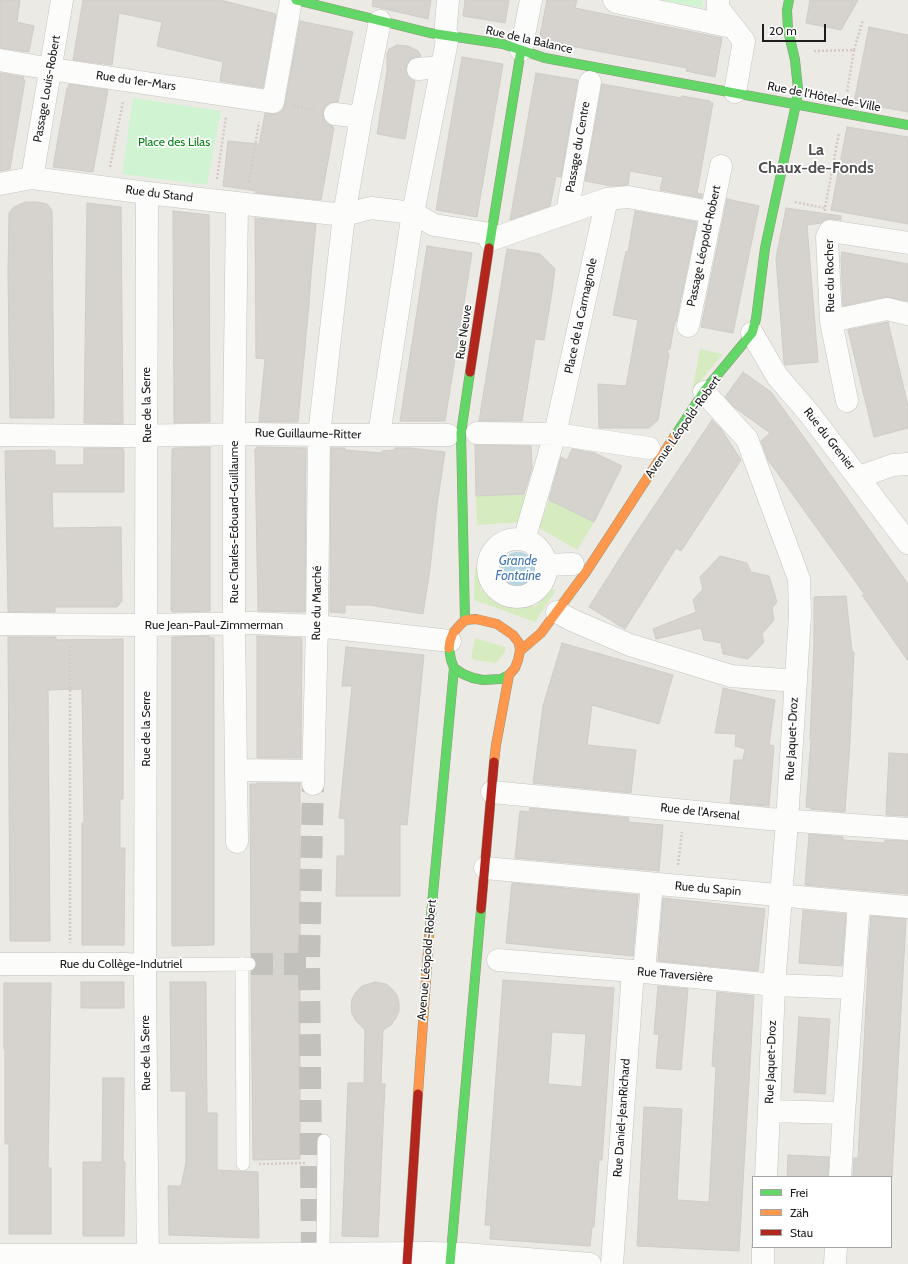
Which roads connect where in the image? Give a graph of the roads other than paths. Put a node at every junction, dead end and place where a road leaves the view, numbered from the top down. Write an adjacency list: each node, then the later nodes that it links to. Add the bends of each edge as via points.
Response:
1 (62, 0): 15 (street, Passage Louis-Robert)
2 (291, 0): 15 (street, Rue du 1er-Mars, via 273,102)
3 (296, 0): 9 (main road, Rue de la Balance)
4 (448, 0): 11 (street)
5 (531, 0): 12 (street)
6 (614, 0): 10 (street)
7 (718, 0): 10 (street, via 718,8)
8 (789, 0): 19 (main road, Avenue Léopold-Robert, via 788,30 798,80)
9 (380, 21): 11 (main road, Rue de la Balance); 21 (street, Rue du Marché, via 380,59)
10 (732, 27): 18 (street, via 744,41)
11 (446, 36): 12 (main road, Rue de la Balance, via 503,44); 14 (street)
12 (521, 50): 18 (main road, Rue de la Balance, via 545,58); 33 (main road, Rue Neuve)
13 (0, 60): 15 (street, Rue du 1er-Mars)
14 (442, 67): 16 (street); 30 (street)
15 (51, 69): 24 (street, Passage Louis-Robert)
16 (418, 69)
17 (590, 82): 31 (street, Passage du Centre)
18 (735, 92): 19 (main road, Rue de l'Hôtel-de-Ville)
19 (796, 104): 22 (main road, Rue de l'Hôtel-de-Ville); 38 (main road, Avenue Léopold-Robert, via 765,248)
20 (336, 114): 21 (street)
21 (361, 117): 32 (street, Rue du Marché)
22 (908, 125)
23 (721, 166): 29 (street, Passage Léopold-Robert)
24 (32, 178): 25 (street, Rue du Stand); 26 (street, Rue du Stand)
25 (0, 184)
26 (147, 193): 27 (street, Rue du Stand); 48 (street, Rue de la Serre)
27 (243, 195): 32 (street, Rue du Stand, via 318,212); 42 (street, Rue Charles-Edouard-Guillaume)
28 (607, 199): 29 (street, Passage du Centre, via 628,197); 31 (street, Passage du Centre); 43 (street, Place de la Carmagnole)
29 (711, 212): 37 (street, Passage Léopold-Robert)
30 (413, 213): 32 (street, via 371,208); 33 (street, via 434,224); 46 (street)
31 (567, 213): 33 (street, Passage du Centre)
32 (344, 215): 45 (street, Rue du Marché)
33 (491, 237): 57 (main road, Rue Neuve, via 461,433)
34 (908, 242): 36 (street, Rue du Rocher, via 830,231 827,237)
35 (908, 314): 36 (street, Rue du Rocher, via 887,309)
36 (831, 321): 40 (street, Rue du Rocher)
37 (688, 326)
38 (752, 333): 39 (main road, Avenue Léopold-Robert); 51 (street, Rue du Grenier, via 778,376)
39 (704, 392): 56 (main road, Avenue Léopold-Robert); 66 (street, Rue Jaquet-Droz, via 747,439 799,579 800,615)
40 (847, 401)
41 (477, 433): 43 (street)
42 (234, 434): 45 (street, Rue Guillaume-Ritter); 48 (street, Rue Guillaume-Ritter); 58 (street, Rue Charles-Edouard-Guillaume)
43 (555, 434): 49 (street); 52 (street, Place de la Carmagnole)
44 (0, 435): 48 (street, Rue Guillaume-Ritter)
45 (309, 435): 46 (street, Rue Guillaume-Ritter); 61 (street, Rue du Marché)
46 (379, 435): 47 (street, Rue Guillaume-Ritter)
47 (448, 435)
48 (146, 436): 60 (street, Rue de la Serre)
49 (649, 448)
50 (908, 464): 51 (street, via 893,465)
51 (859, 477): 53 (street, Rue du Grenier)
52 (524, 540): 55 (street, via 539,549); 55 (street, via 508,540 484,549 490,558 488,567 493,585 508,596 527,595 542,583)
53 (908, 543)
54 (574, 564): 55 (street)
55 (546, 565)
56 (558, 612): 63 (main road, Avenue Léopold-Robert, via 541,634); 66 (street, via 630,645 731,676)
57 (465, 620): 62 (main road, via 453,633); 63 (main road, via 476,619 497,624 513,635 519,643)
58 (234, 623): 60 (street, Rue Jean-Paul-Zimmerman); 61 (street, Rue Jean-Paul-Zimmerman); 67 (street, Rue Charles-Edouard-Guillaume)
59 (0, 624): 60 (street, Rue Jean-Paul-Zimmerman)
60 (146, 625): 79 (street, Rue de la Serre)
61 (317, 626): 62 (street, Rue Jean-Paul-Zimmerman); 67 (street, Rue du Marché, via 313,777)
62 (450, 641): 64 (main road, via 449,650)
63 (520, 651): 65 (main road, via 515,668)
64 (454, 668): 65 (main road, via 463,674 483,680); 94 (main road, Avenue Léopold-Robert, via 427,954)
65 (509, 676): 68 (main road, via 496,745)
66 (796, 681): 69 (street, Rue Jaquet-Droz)
67 (236, 770): 71 (street, Rue Charles-Edouard-Guillaume)
68 (492, 792): 69 (street, Rue de l'Arsenal); 72 (main road)
69 (787, 820): 70 (street, Rue de l'Arsenal); 74 (street, Rue Jaquet-Droz)
70 (908, 829)
71 (237, 842)
72 (485, 868): 73 (street, Rue du Sapin); 95 (main road)
73 (652, 884): 74 (street, Rue du Sapin); 80 (street, Rue Daniel-JeanRichard)
74 (781, 896): 75 (street, Rue du Sapin); 81 (street, Rue Jaquet-Droz)
75 (858, 903): 76 (street, Rue du Sapin); 82 (street)
76 (908, 907)
77 (498, 960): 80 (street, Rue Traversière)
78 (0, 964): 79 (street, Rue du Collège-Indutriel)
79 (145, 965): 86 (lane, Rue du Collège-Indutriel, via 246,964); 96 (street, Rue de la Serre)
80 (639, 972): 81 (street, Rue Traversière); 98 (street, Rue Daniel-JeanRichard)
81 (774, 985): 82 (street, Rue Traversière); 83 (street, Rue Jaquet-Droz)
82 (852, 988): 84 (street)
83 (769, 1111): 84 (street, Rue Jaquet-Droz); 87 (street, Rue Jaquet-Droz)
84 (844, 1113): 88 (street)
85 (324, 1141): 91 (lane)
86 (243, 1164)
87 (766, 1176)
88 (840, 1176)
89 (763, 1248): 99 (street)
90 (836, 1248): 100 (street)
91 (322, 1254): 93 (street); 94 (street)
92 (0, 1255): 96 (street)
93 (257, 1259): 96 (street)
94 (407, 1259): 95 (street)
95 (450, 1259): 97 (street)
96 (148, 1260)
97 (590, 1264)
98 (612, 1264)
99 (763, 1264)
100 (835, 1264)

